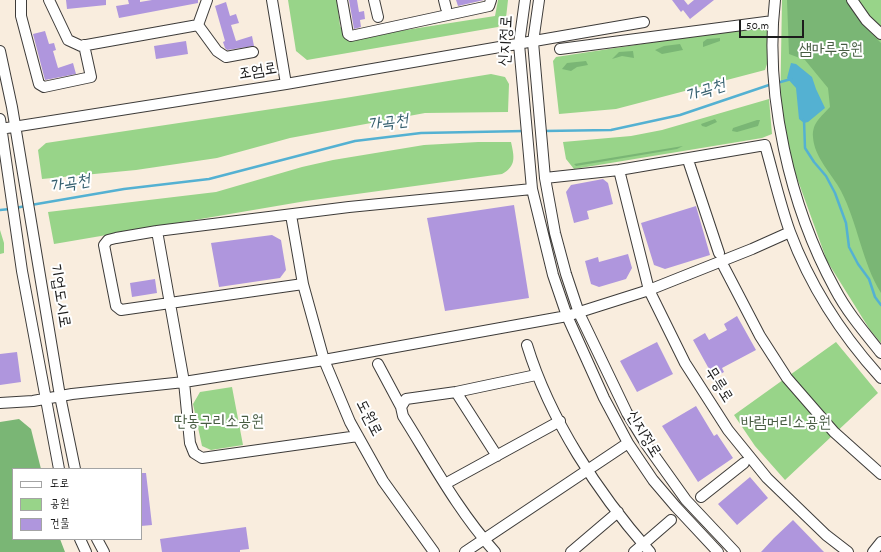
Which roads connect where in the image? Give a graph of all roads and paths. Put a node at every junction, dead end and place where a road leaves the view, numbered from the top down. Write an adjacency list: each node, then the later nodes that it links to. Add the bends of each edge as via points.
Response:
1 (21, 0): 19 (street, via 21,16 39,84 44,87 91,77)
2 (49, 0): 19 (street, via 68,40)
3 (207, 0): 15 (street)
4 (272, 0): 23 (street)
5 (342, 0): 7 (street, via 348,34 351,36 488,6)
6 (374, 0): 12 (street)
7 (491, 0)
8 (526, 0): 18 (street, 신지정로)
9 (539, 0): 17 (street, 신지정로)
10 (776, 0): 13 (street)
11 (852, 0): 16 (street, via 866,20)
12 (378, 17)
13 (773, 21): 20 (street); 41 (street, via 772,74 790,178 810,237 835,290)
14 (644, 22): 17 (street, 조엄로)
15 (198, 25): 19 (street); 22 (street, via 217,51 226,57)
16 (881, 34)
17 (533, 42): 18 (street, 조엄로); 28 (street, 신지정로)
18 (519, 44): 23 (street, 조엄로); 29 (street, 신지정로)
19 (84, 45)
20 (560, 50)
21 (0, 51): 25 (street, 기업도시로)
22 (253, 52)
23 (286, 84): 25 (street, 조엄로)
24 (1, 126): 25 (street, 조엄로); 49 (street, 기업도시로, via 23,277)
25 (16, 126): 48 (street, 기업도시로)
26 (689, 164): 33 (street)
27 (619, 170): 28 (street); 32 (street, via 765,144); 36 (street, 무릉로)
28 (545, 178): 38 (street, 신지정로, via 555,233)
29 (532, 189): 30 (street); 39 (street, 신지정로, via 553,275)
30 (291, 215): 31 (street); 35 (street, 도원로)
31 (157, 231): 37 (street); 37 (street, via 108,240 104,245 116,306 121,310 127,310)
32 (790, 232): 36 (street); 45 (street, via 830,316)
33 (718, 253)
34 (724, 267): 60 (street, via 760,336 787,378 834,432)
35 (303, 284): 37 (street); 42 (street, 도원로)
36 (649, 290): 38 (street); 79 (street, 무릉로, via 685,363 710,404 748,456 826,535)
37 (170, 304): 46 (street)
38 (579, 313): 39 (street); 78 (street, 신지정로, via 627,413 646,444 686,500)
39 (567, 316): 42 (street); 54 (street, 신지정로, via 604,398)
40 (527, 345): 44 (street)
41 (881, 353)
42 (324, 360): 46 (street); 53 (street, 도원로)
43 (378, 364): 51 (street)
44 (536, 375): 47 (street); 52 (street)
45 (881, 378)
46 (184, 382): 48 (street); 53 (street, via 190,443 194,452 202,458)
47 (456, 392): 51 (street, via 406,399); 55 (street)
48 (60, 396): 49 (street); 58 (street, 기업도시로)
49 (45, 399): 50 (street); 57 (street, 기업도시로)
50 (0, 403)
51 (401, 407): 61 (street, via 403,416)
52 (560, 421): 55 (street); 59 (street)
53 (358, 436): 72 (street, 도원로, via 383,481)
54 (628, 443): 59 (street); 77 (street, 신지정로, via 653,480)
55 (497, 456): 61 (street)
56 (744, 463): 62 (street)
57 (59, 468)
58 (75, 468)
59 (587, 471): 63 (street); 65 (street)
60 (881, 474)
61 (445, 484): 65 (street)
62 (701, 498)
63 (618, 512): 69 (street); 75 (street)
64 (671, 520): 69 (street)
65 (484, 539): 73 (street); 74 (street)
66 (80, 540): 70 (street)
67 (97, 540): 71 (street)
68 (881, 542): 80 (street)
69 (644, 545): 76 (street)
70 (86, 552)
71 (104, 552)
72 (434, 552)
73 (464, 552)
74 (495, 552)
75 (571, 552)
76 (634, 552)
77 (718, 552)
78 (735, 552)
79 (848, 552)
80 (873, 552)

